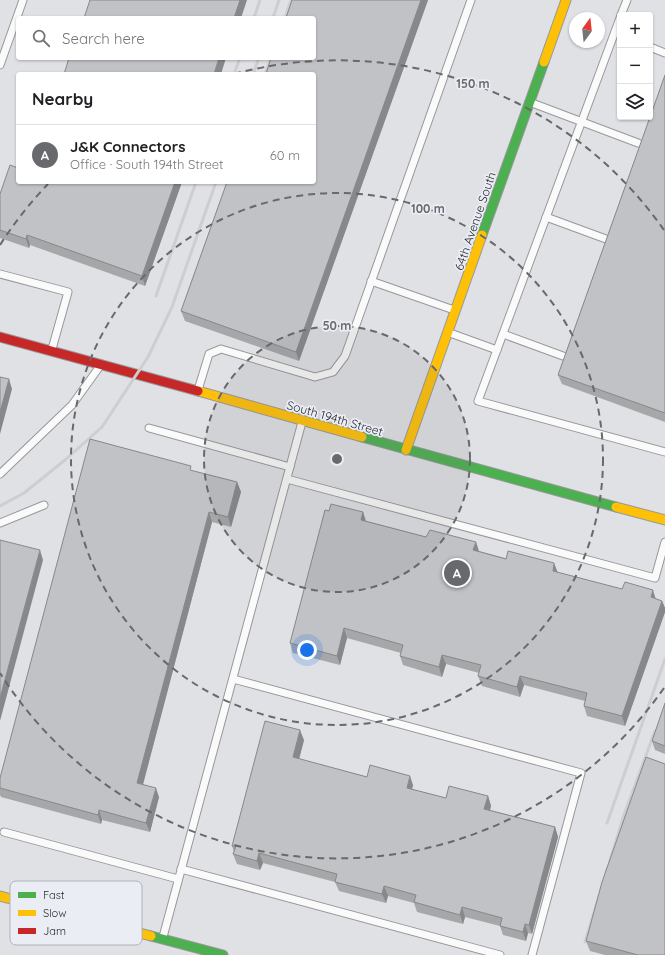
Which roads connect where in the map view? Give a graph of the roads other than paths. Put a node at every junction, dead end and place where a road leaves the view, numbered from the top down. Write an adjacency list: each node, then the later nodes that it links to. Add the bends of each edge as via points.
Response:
1 (23, 0): 6 (lane)
2 (471, 0): 18 (lane)
3 (566, 0): 12 (street, 64th Avenue South)
4 (627, 0): 5 (lane)
5 (622, 12)
6 (17, 16)
7 (16, 20): 11 (lane)
8 (617, 35): 13 (lane)
9 (652, 48): 10 (lane)
10 (665, 53)
11 (0, 65)
12 (530, 103): 13 (lane); 19 (street, 64th Avenue South)
13 (582, 122): 14 (lane); 15 (lane)
14 (638, 143)
15 (546, 217): 16 (lane); 21 (lane)
16 (606, 239)
17 (0, 274): 24 (lane, via 68,292)
18 (371, 280): 19 (lane); 27 (lane, via 345,356 333,372 315,377 221,350 209,354)
19 (456, 311): 20 (street, 64th Avenue South)
20 (448, 332): 23 (lane); 30 (street, 64th Avenue South)
21 (503, 334): 23 (lane); 25 (lane)
22 (0, 337): 24 (street, South 194th Street)
23 (497, 350): 31 (lane, via 478,401)
24 (51, 351): 26 (street, South 194th Street)
25 (563, 356)
26 (101, 365): 27 (street, South 194th Street); 33 (lane, via 72,405)
27 (197, 392): 28 (street, South 194th Street)
28 (302, 421): 30 (street, South 194th Street); 32 (lane)
29 (149, 428): 32 (lane)
30 (406, 450): 36 (street, South 194th Street)
31 (665, 452)
32 (290, 466): 34 (lane)
33 (0, 474)
34 (287, 479): 38 (lane, via 655,578); 39 (lane)
35 (44, 505): 37 (lane)
36 (665, 520)
37 (0, 523)
38 (665, 542)
39 (233, 679): 41 (lane); 49 (lane, via 581,773)
40 (4, 832): 42 (lane)
41 (181, 869): 42 (lane); 48 (lane)
42 (178, 879): 46 (lane)
43 (0, 896): 44 (street)
44 (10, 899)
45 (142, 934): 46 (street)
46 (162, 939): 47 (street)
47 (223, 955)
48 (500, 955)
49 (532, 955)

